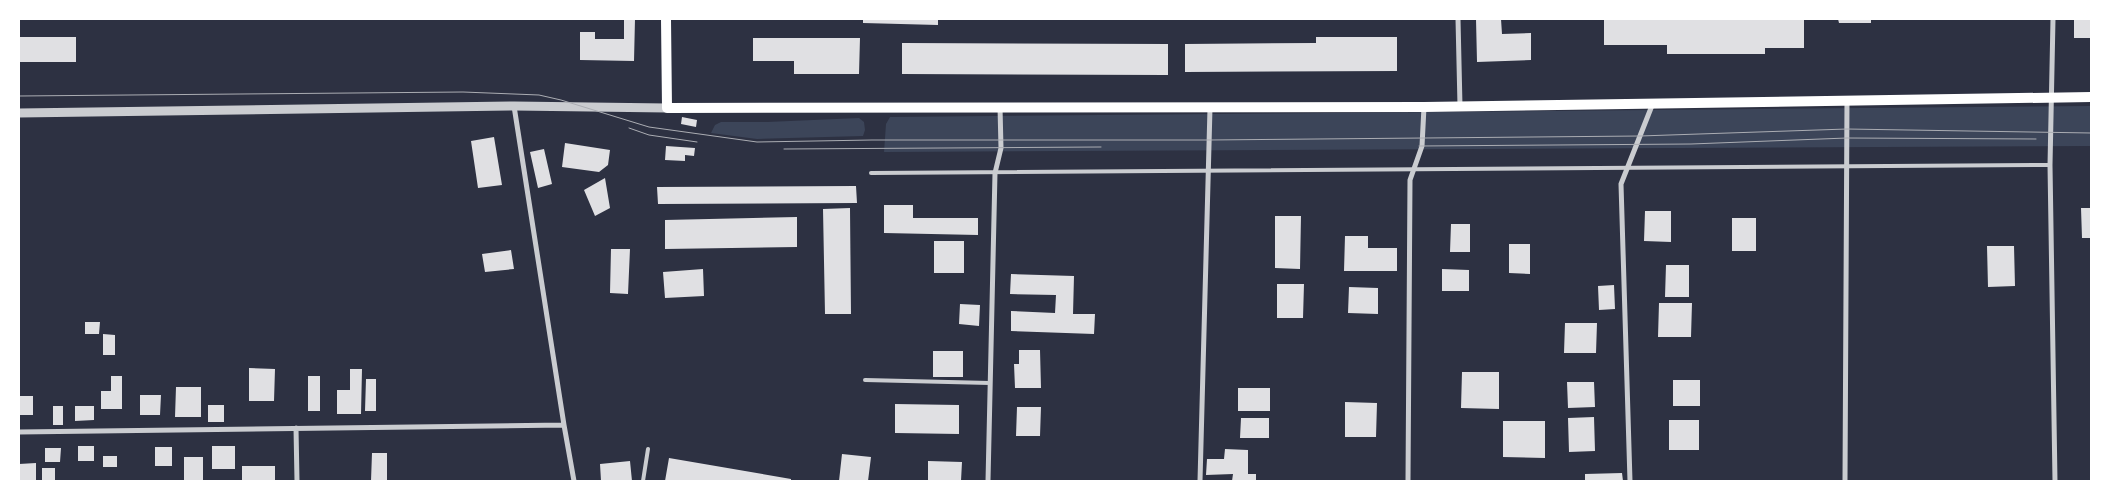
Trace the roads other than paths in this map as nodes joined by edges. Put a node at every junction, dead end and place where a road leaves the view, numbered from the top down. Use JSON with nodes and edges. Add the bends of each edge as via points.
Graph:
{"nodes":[{"id":1,"x":666,"y":19,"type":"edge"},
{"id":2,"x":1458,"y":19,"type":"edge"},
{"id":3,"x":2053,"y":19,"type":"edge"},
{"id":4,"x":2051,"y":97,"type":"junction"},
{"id":5,"x":2091,"y":97,"type":"edge"},
{"id":6,"x":1847,"y":100,"type":"junction"},
{"id":7,"x":1653,"y":102,"type":"junction"},
{"id":8,"x":514,"y":106,"type":"junction"},
{"id":9,"x":1460,"y":106,"type":"junction"},
{"id":10,"x":1000,"y":107,"type":"junction"},
{"id":11,"x":1424,"y":107,"type":"junction"},
{"id":12,"x":667,"y":108,"type":"junction"},
{"id":13,"x":1210,"y":108,"type":"junction"},
{"id":14,"x":19,"y":113,"type":"edge"},
{"id":15,"x":2050,"y":165,"type":"junction"},
{"id":16,"x":1847,"y":166,"type":"junction"},
{"id":17,"x":1627,"y":168,"type":"junction"},
{"id":18,"x":1207,"y":169,"type":"junction"},
{"id":19,"x":1414,"y":169,"type":"junction"},
{"id":20,"x":871,"y":173,"type":"dead end"},
{"id":21,"x":995,"y":173,"type":"junction"},
{"id":22,"x":864,"y":380,"type":"dead end"},
{"id":23,"x":990,"y":383,"type":"junction"},
{"id":24,"x":564,"y":425,"type":"junction"},
{"id":25,"x":296,"y":428,"type":"junction"},
{"id":26,"x":19,"y":432,"type":"edge"},
{"id":27,"x":648,"y":449,"type":"dead end"},
{"id":28,"x":297,"y":481,"type":"edge"},
{"id":29,"x":574,"y":481,"type":"edge"},
{"id":30,"x":643,"y":481,"type":"edge"},
{"id":31,"x":988,"y":481,"type":"edge"},
{"id":32,"x":1200,"y":481,"type":"edge"},
{"id":33,"x":1408,"y":481,"type":"edge"},
{"id":34,"x":1630,"y":481,"type":"edge"},
{"id":35,"x":1845,"y":481,"type":"edge"},
{"id":36,"x":2055,"y":481,"type":"edge"}],
"edges":[{"from":1,"to":12,"type":"main road"},
{"from":2,"to":9,"type":"street"},
{"from":3,"to":4,"type":"street"},
{"from":4,"to":5,"type":"main road"},
{"from":4,"to":6,"type":"main road"},
{"from":4,"to":15,"type":"street"},
{"from":6,"to":7,"type":"main road"},
{"from":6,"to":16,"type":"street"},
{"from":7,"to":9,"type":"main road"},
{"from":7,"to":17,"type":"street"},
{"from":8,"to":12,"type":"street"},
{"from":8,"to":14,"type":"street"},
{"from":8,"to":24,"type":"street"},
{"from":9,"to":11,"type":"main road"},
{"from":10,"to":12,"type":"main road"},
{"from":10,"to":13,"type":"main road"},
{"from":10,"to":21,"type":"street","via":[[1000,148]]},
{"from":11,"to":13,"type":"main road"},
{"from":11,"to":19,"type":"street","via":[[1422,146]]},
{"from":13,"to":18,"type":"street"},
{"from":15,"to":16,"type":"lane"},
{"from":15,"to":36,"type":"street"},
{"from":16,"to":17,"type":"lane"},
{"from":16,"to":35,"type":"street"},
{"from":17,"to":19,"type":"lane"},
{"from":17,"to":34,"type":"street","via":[[1621,184]]},
{"from":18,"to":19,"type":"lane"},
{"from":18,"to":21,"type":"lane"},
{"from":18,"to":32,"type":"street"},
{"from":19,"to":33,"type":"street","via":[[1410,180]]},
{"from":20,"to":21,"type":"lane"},
{"from":21,"to":23,"type":"street"},
{"from":22,"to":23,"type":"lane"},
{"from":23,"to":31,"type":"street"},
{"from":24,"to":25,"type":"street"},
{"from":24,"to":29,"type":"street"},
{"from":25,"to":26,"type":"street"},
{"from":25,"to":28,"type":"street"},
{"from":27,"to":30,"type":"lane"}]}
